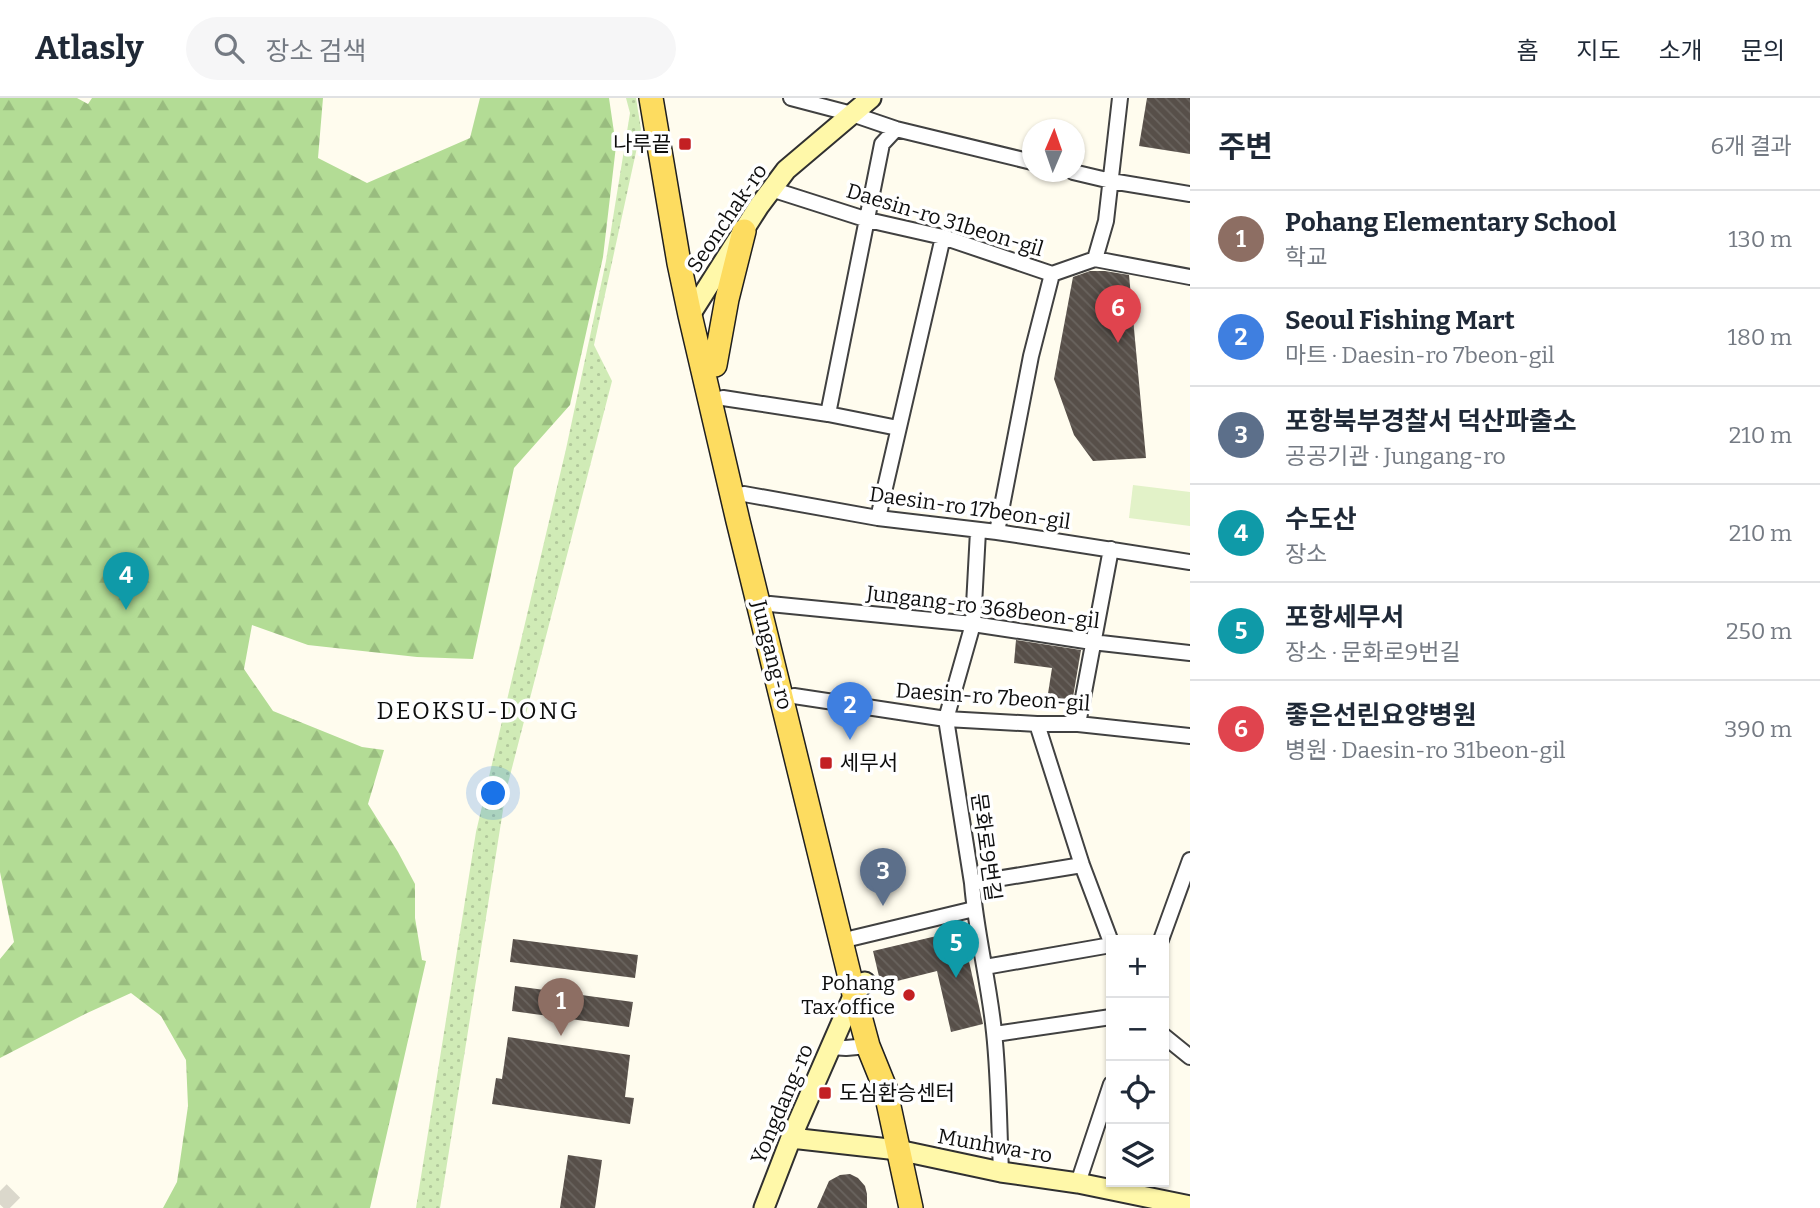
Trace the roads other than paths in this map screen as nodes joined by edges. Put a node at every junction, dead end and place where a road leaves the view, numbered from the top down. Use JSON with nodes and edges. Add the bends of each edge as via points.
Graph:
{"nodes":[{"id":1,"x":651,"y":98,"type":"edge"},
{"id":2,"x":662,"y":98,"type":"edge"},
{"id":3,"x":791,"y":98,"type":"edge"},
{"id":4,"x":871,"y":98,"type":"edge"},
{"id":5,"x":1120,"y":98,"type":"edge"},
{"id":6,"x":852,"y":114,"type":"junction"},
{"id":7,"x":896,"y":130,"type":"junction"},
{"id":8,"x":1022,"y":160,"type":"edge"},
{"id":9,"x":1085,"y":175,"type":"edge"},
{"id":10,"x":1111,"y":181,"type":"junction"},
{"id":11,"x":771,"y":189,"type":"junction"},
{"id":12,"x":1190,"y":194,"type":"edge"},
{"id":13,"x":868,"y":220,"type":"junction"},
{"id":14,"x":744,"y":231,"type":"junction"},
{"id":15,"x":943,"y":237,"type":"junction"},
{"id":16,"x":1095,"y":259,"type":"junction"},
{"id":17,"x":1052,"y":274,"type":"junction"},
{"id":18,"x":1190,"y":276,"type":"edge"},
{"id":19,"x":695,"y":308,"type":"junction"},
{"id":20,"x":715,"y":365,"type":"junction"},
{"id":21,"x":723,"y":398,"type":"junction"},
{"id":22,"x":828,"y":414,"type":"junction"},
{"id":23,"x":898,"y":428,"type":"junction"},
{"id":24,"x":744,"y":494,"type":"junction"},
{"id":25,"x":877,"y":518,"type":"junction"},
{"id":26,"x":978,"y":531,"type":"junction"},
{"id":27,"x":997,"y":532,"type":"junction"},
{"id":28,"x":1111,"y":549,"type":"junction"},
{"id":29,"x":1190,"y":562,"type":"edge"},
{"id":30,"x":770,"y":604,"type":"junction"},
{"id":31,"x":973,"y":624,"type":"junction"},
{"id":32,"x":1092,"y":642,"type":"junction"},
{"id":33,"x":1190,"y":653,"type":"edge"},
{"id":34,"x":794,"y":696,"type":"junction"},
{"id":35,"x":946,"y":719,"type":"junction"},
{"id":36,"x":1037,"y":724,"type":"junction"},
{"id":37,"x":1078,"y":724,"type":"junction"},
{"id":38,"x":1190,"y":736,"type":"edge"},
{"id":39,"x":1190,"y":860,"type":"edge"},
{"id":40,"x":1082,"y":864,"type":"junction"},
{"id":41,"x":972,"y":883,"type":"junction"},
{"id":42,"x":974,"y":909,"type":"junction"},
{"id":43,"x":1108,"y":935,"type":"edge"},
{"id":44,"x":1163,"y":935,"type":"edge"},
{"id":45,"x":853,"y":938,"type":"junction"},
{"id":46,"x":1106,"y":945,"type":"edge"},
{"id":47,"x":985,"y":967,"type":"junction"},
{"id":48,"x":860,"y":988,"type":"junction"},
{"id":49,"x":1106,"y":1018,"type":"edge"},
{"id":50,"x":995,"y":1034,"type":"junction"},
{"id":51,"x":1169,"y":1040,"type":"edge"},
{"id":52,"x":868,"y":1046,"type":"junction"},
{"id":53,"x":830,"y":1047,"type":"junction"},
{"id":54,"x":1190,"y":1057,"type":"edge"},
{"id":55,"x":1106,"y":1099,"type":"edge"},
{"id":56,"x":791,"y":1138,"type":"junction"},
{"id":57,"x":902,"y":1152,"type":"junction"},
{"id":58,"x":1001,"y":1172,"type":"junction"},
{"id":59,"x":1077,"y":1183,"type":"junction"},
{"id":60,"x":1190,"y":1206,"type":"edge"},
{"id":61,"x":764,"y":1208,"type":"edge"},
{"id":62,"x":911,"y":1208,"type":"edge"},
{"id":63,"x":920,"y":1208,"type":"edge"}],
"edges":[{"from":1,"to":19,"type":"main road","name":"Jungang-ro","via":[[679,263]]},
{"from":2,"to":19,"type":"main road","name":"Jungang-ro"},
{"from":3,"to":6,"type":"street"},
{"from":4,"to":6,"type":"street","name":"Seonchak-ro"},
{"from":5,"to":10,"type":"street"},
{"from":6,"to":7,"type":"street"},
{"from":6,"to":11,"type":"street","name":"Seonchak-ro","via":[[786,170]]},
{"from":7,"to":8,"type":"street"},
{"from":7,"to":13,"type":"street","via":[[882,144]]},
{"from":9,"to":10,"type":"street"},
{"from":10,"to":12,"type":"street"},
{"from":10,"to":16,"type":"street"},
{"from":11,"to":13,"type":"street","name":"Daesin-ro 31beon-gil"},
{"from":11,"to":14,"type":"street","name":"Seonchak-ro"},
{"from":13,"to":15,"type":"street","name":"Daesin-ro 31beon-gil"},
{"from":13,"to":22,"type":"street"},
{"from":14,"to":19,"type":"street","name":"Seonchak-ro"},
{"from":14,"to":20,"type":"main road"},
{"from":15,"to":17,"type":"street","name":"Daesin-ro 31beon-gil"},
{"from":15,"to":23,"type":"street"},
{"from":16,"to":17,"type":"street","name":"Daesin-ro 31beon-gil"},
{"from":16,"to":18,"type":"street","name":"Daesin-ro 31beon-gil"},
{"from":17,"to":27,"type":"street"},
{"from":19,"to":20,"type":"main road","name":"Jungang-ro"},
{"from":19,"to":48,"type":"main road","name":"Jungang-ro","via":[[738,521]]},
{"from":20,"to":21,"type":"main road","name":"Jungang-ro"},
{"from":21,"to":22,"type":"street"},
{"from":21,"to":24,"type":"main road","name":"Jungang-ro"},
{"from":22,"to":23,"type":"street"},
{"from":23,"to":25,"type":"street"},
{"from":24,"to":25,"type":"street","name":"Daesin-ro 17beon-gil"},
{"from":24,"to":30,"type":"main road","name":"Jungang-ro"},
{"from":25,"to":26,"type":"street","name":"Daesin-ro 17beon-gil"},
{"from":26,"to":27,"type":"street","name":"Daesin-ro 17beon-gil"},
{"from":26,"to":31,"type":"street","name":"문화로9번길"},
{"from":27,"to":28,"type":"street","name":"Daesin-ro 17beon-gil"},
{"from":28,"to":29,"type":"street","name":"Daesin-ro 17beon-gil"},
{"from":28,"to":32,"type":"street"},
{"from":30,"to":31,"type":"street","name":"Jungang-ro 368beon-gil"},
{"from":30,"to":34,"type":"main road","name":"Jungang-ro"},
{"from":31,"to":32,"type":"street","name":"Jungang-ro 368beon-gil"},
{"from":31,"to":35,"type":"street","name":"문화로9번길"},
{"from":32,"to":33,"type":"street","name":"Jungang-ro 368beon-gil"},
{"from":32,"to":37,"type":"street"},
{"from":34,"to":35,"type":"street","name":"Daesin-ro 7beon-gil"},
{"from":34,"to":45,"type":"main road","name":"Jungang-ro"},
{"from":35,"to":36,"type":"street","name":"Daesin-ro 7beon-gil"},
{"from":35,"to":41,"type":"street","name":"문화로9번길"},
{"from":36,"to":37,"type":"street","name":"Daesin-ro 7beon-gil"},
{"from":36,"to":40,"type":"street"},
{"from":37,"to":38,"type":"street","name":"Daesin-ro 7beon-gil"},
{"from":39,"to":44,"type":"street"},
{"from":40,"to":41,"type":"street"},
{"from":40,"to":43,"type":"street"},
{"from":41,"to":42,"type":"street","name":"문화로9번길"},
{"from":42,"to":45,"type":"street"},
{"from":42,"to":47,"type":"street","name":"문화로9번길"},
{"from":45,"to":48,"type":"main road","name":"Jungang-ro"},
{"from":46,"to":47,"type":"street"},
{"from":47,"to":50,"type":"street","name":"문화로9번길"},
{"from":48,"to":52,"type":"main road","name":"Jungang-ro"},
{"from":48,"to":53,"type":"street","name":"Yongdang-ro"},
{"from":48,"to":57,"type":"main road","name":"Jungang-ro"},
{"from":49,"to":50,"type":"street"},
{"from":50,"to":58,"type":"street","name":"문화로9번길"},
{"from":51,"to":54,"type":"street"},
{"from":52,"to":53,"type":"street"},
{"from":52,"to":57,"type":"main road","name":"Jungang-ro"},
{"from":53,"to":56,"type":"street","name":"Yongdang-ro"},
{"from":55,"to":59,"type":"street"},
{"from":56,"to":57,"type":"street","name":"Munhwa-ro"},
{"from":56,"to":61,"type":"street","name":"Yongdang-ro"},
{"from":57,"to":58,"type":"street","name":"Munhwa-ro"},
{"from":57,"to":62,"type":"main road","name":"Jungang-ro"},
{"from":57,"to":63,"type":"main road","name":"Jungang-ro"},
{"from":58,"to":59,"type":"street","name":"Munhwa-ro"},
{"from":59,"to":60,"type":"street","name":"Munhwa-ro"}]}
